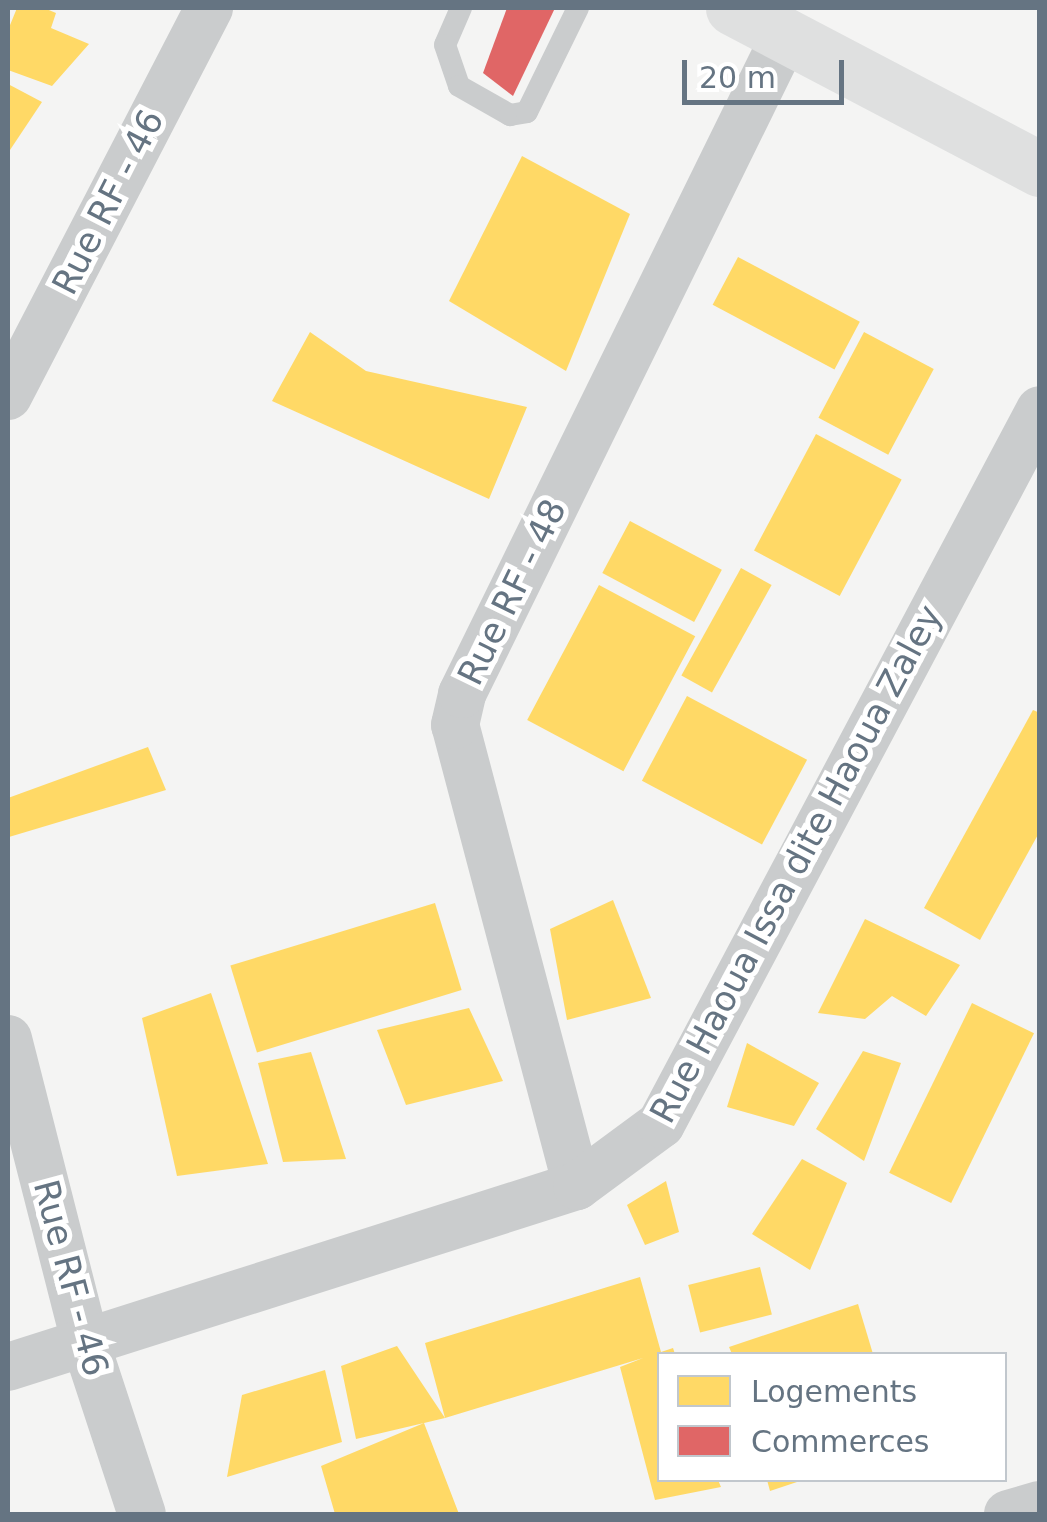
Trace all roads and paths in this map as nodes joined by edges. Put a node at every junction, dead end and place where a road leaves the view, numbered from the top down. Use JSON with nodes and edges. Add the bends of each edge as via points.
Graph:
{"nodes":[{"id":1,"x":209,"y":8,"type":"edge"},
{"id":2,"x":461,"y":8,"type":"edge"},
{"id":3,"x":578,"y":8,"type":"edge"},
{"id":4,"x":733,"y":8,"type":"edge"},
{"id":5,"x":786,"y":34,"type":"junction"},
{"id":6,"x":1040,"y":169,"type":"edge"},
{"id":7,"x":8,"y":396,"type":"edge"},
{"id":8,"x":1040,"y":410,"type":"edge"},
{"id":9,"x":8,"y":1039,"type":"edge"},
{"id":10,"x":577,"y":1186,"type":"junction"},
{"id":11,"x":85,"y":1341,"type":"junction"},
{"id":12,"x":8,"y":1368,"type":"edge"},
{"id":13,"x":1040,"y":1506,"type":"edge"},
{"id":14,"x":142,"y":1514,"type":"edge"},
{"id":15,"x":1008,"y":1514,"type":"edge"}],
"edges":[{"from":1,"to":7,"type":"street","name":"Rue RF - 46"},
{"from":2,"to":3,"type":"lane","via":[[446,45],[459,86],[510,115],[527,112]]},
{"from":4,"to":5,"type":"main road"},
{"from":5,"to":6,"type":"main road"},
{"from":5,"to":10,"type":"street","name":"Rue RF - 48","via":[[462,694],[455,725]]},
{"from":8,"to":10,"type":"street","name":"Rue Haoua Issa dite Haoua Zaley","via":[[661,1124]]},
{"from":9,"to":11,"type":"street","name":"Rue RF - 46"},
{"from":10,"to":11,"type":"street","name":"Rue Haoua Issa dite Haoua Zaley"},
{"from":11,"to":12,"type":"street","name":"Rue Haoua Issa dite Haoua Zaley"},
{"from":11,"to":14,"type":"street","name":"Rue RF - 46"},
{"from":13,"to":15,"type":"street"}]}
